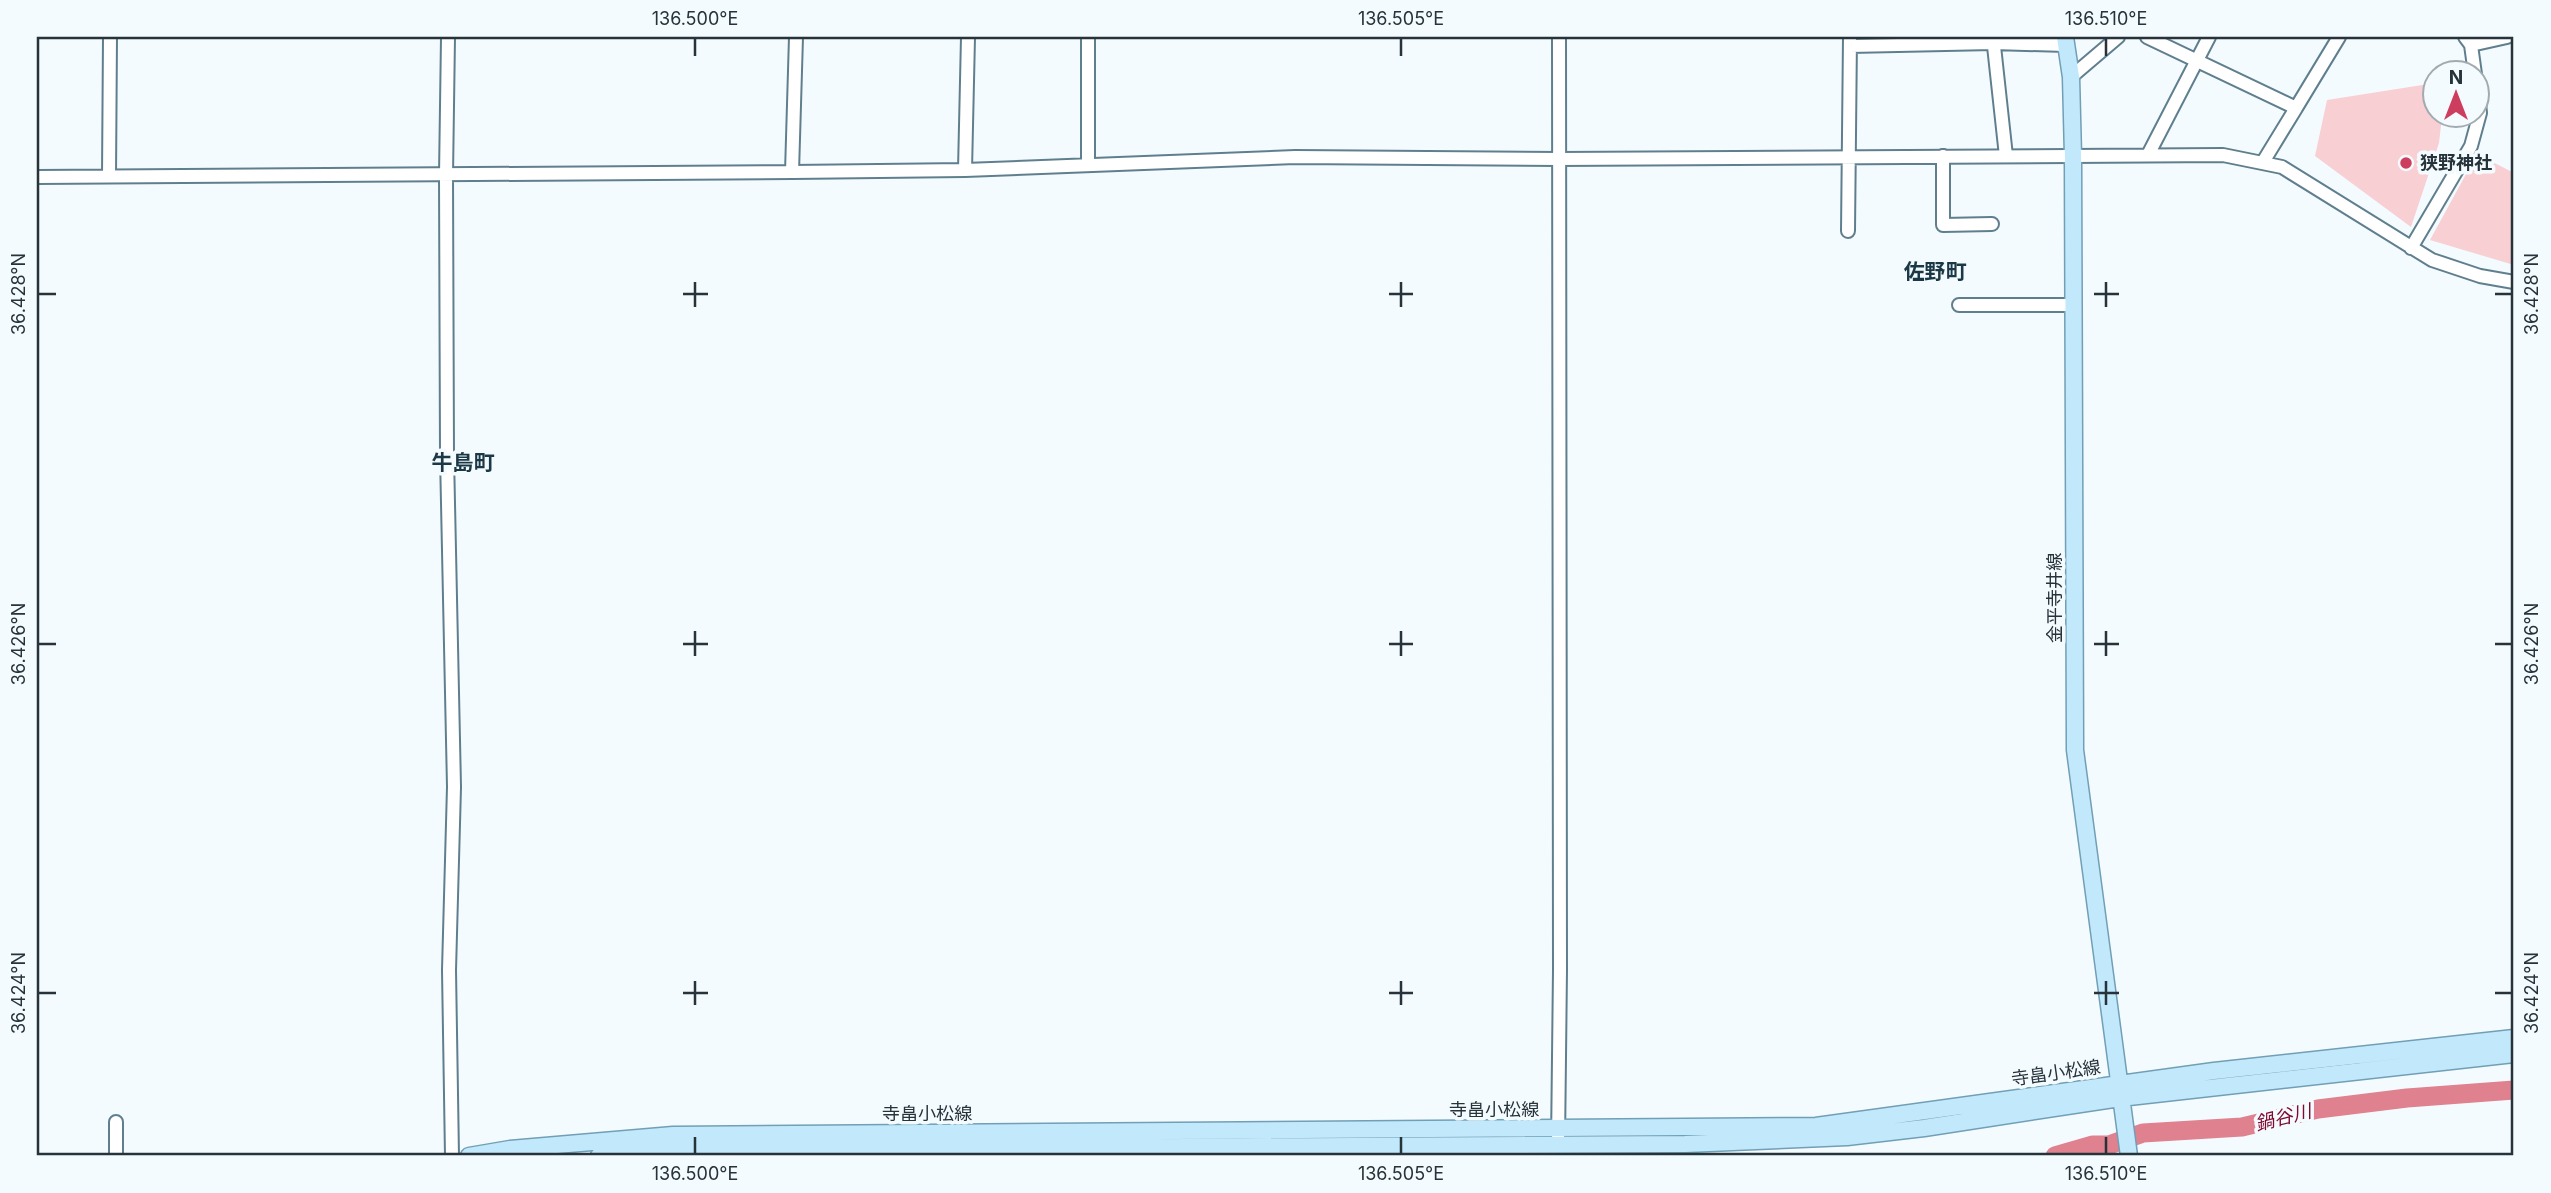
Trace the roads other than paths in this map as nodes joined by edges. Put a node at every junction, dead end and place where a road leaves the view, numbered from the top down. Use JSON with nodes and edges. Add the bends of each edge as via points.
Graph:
{"nodes":[{"id":1,"x":110,"y":37,"type":"edge"},
{"id":2,"x":448,"y":37,"type":"edge"},
{"id":3,"x":796,"y":37,"type":"edge"},
{"id":4,"x":968,"y":37,"type":"edge"},
{"id":5,"x":1088,"y":37,"type":"edge"},
{"id":6,"x":1559,"y":37,"type":"edge"},
{"id":7,"x":2118,"y":37,"type":"edge"},
{"id":8,"x":2147,"y":37,"type":"edge"},
{"id":9,"x":2209,"y":37,"type":"edge"},
{"id":10,"x":2339,"y":37,"type":"edge"},
{"id":11,"x":2507,"y":37,"type":"edge"},
{"id":12,"x":1928,"y":40,"type":"edge"},
{"id":13,"x":1993,"y":40,"type":"edge"},
{"id":14,"x":1850,"y":41,"type":"edge"},
{"id":15,"x":2065,"y":41,"type":"edge"},
{"id":16,"x":2468,"y":41,"type":"edge"},
{"id":17,"x":2196,"y":59,"type":"junction"},
{"id":18,"x":2472,"y":60,"type":"edge"},
{"id":19,"x":2071,"y":77,"type":"junction"},
{"id":20,"x":2296,"y":108,"type":"junction"},
{"id":21,"x":2475,"y":130,"type":"edge"},
{"id":22,"x":2148,"y":155,"type":"junction"},
{"id":23,"x":1943,"y":156,"type":"junction"},
{"id":24,"x":2006,"y":156,"type":"junction"},
{"id":25,"x":2073,"y":156,"type":"junction"},
{"id":26,"x":1849,"y":158,"type":"junction"},
{"id":27,"x":1558,"y":159,"type":"junction"},
{"id":28,"x":2263,"y":162,"type":"junction"},
{"id":29,"x":1088,"y":165,"type":"junction"},
{"id":30,"x":964,"y":170,"type":"junction"},
{"id":31,"x":792,"y":172,"type":"junction"},
{"id":32,"x":446,"y":175,"type":"junction"},
{"id":33,"x":109,"y":176,"type":"junction"},
{"id":34,"x":37,"y":177,"type":"edge"},
{"id":35,"x":1992,"y":224,"type":"dead end"},
{"id":36,"x":1848,"y":231,"type":"dead end"},
{"id":37,"x":2411,"y":248,"type":"junction"},
{"id":38,"x":2514,"y":282,"type":"edge"},
{"id":39,"x":2072,"y":304,"type":"junction"},
{"id":40,"x":1959,"y":305,"type":"dead end"},
{"id":41,"x":2514,"y":1038,"type":"edge"},
{"id":42,"x":2514,"y":1054,"type":"edge"},
{"id":43,"x":2119,"y":1091,"type":"junction"},
{"id":44,"x":116,"y":1122,"type":"dead end"},
{"id":45,"x":1558,"y":1136,"type":"junction"},
{"id":46,"x":116,"y":1156,"type":"edge"},
{"id":47,"x":452,"y":1156,"type":"edge"},
{"id":48,"x":469,"y":1156,"type":"edge"},
{"id":49,"x":599,"y":1156,"type":"edge"},
{"id":50,"x":2129,"y":1156,"type":"edge"}],
"edges":[{"from":1,"to":33,"type":"street"},
{"from":2,"to":32,"type":"street"},
{"from":3,"to":31,"type":"street"},
{"from":4,"to":30,"type":"street"},
{"from":5,"to":29,"type":"street"},
{"from":6,"to":27,"type":"street"},
{"from":7,"to":19,"type":"street"},
{"from":8,"to":17,"type":"street"},
{"from":9,"to":17,"type":"street"},
{"from":10,"to":20,"type":"street"},
{"from":11,"to":16,"type":"street"},
{"from":12,"to":13,"type":"street"},
{"from":12,"to":14,"type":"street"},
{"from":13,"to":15,"type":"street"},
{"from":13,"to":24,"type":"street"},
{"from":14,"to":26,"type":"street"},
{"from":15,"to":19,"type":"main road","name":"金平寺井線"},
{"from":16,"to":18,"type":"street"},
{"from":17,"to":20,"type":"street"},
{"from":17,"to":22,"type":"street"},
{"from":19,"to":25,"type":"main road","name":"金平寺井線"},
{"from":20,"to":28,"type":"street"},
{"from":21,"to":37,"type":"street","via":[[2471,146]]},
{"from":22,"to":25,"type":"street"},
{"from":22,"to":28,"type":"street","via":[[2223,155]]},
{"from":23,"to":24,"type":"street"},
{"from":23,"to":26,"type":"street"},
{"from":23,"to":35,"type":"street","via":[[1943,225]]},
{"from":24,"to":25,"type":"street"},
{"from":25,"to":39,"type":"main road","name":"金平寺井線"},
{"from":26,"to":27,"type":"street"},
{"from":26,"to":36,"type":"street"},
{"from":27,"to":29,"type":"street","via":[[1295,157]]},
{"from":27,"to":45,"type":"street"},
{"from":28,"to":37,"type":"street","via":[[2299,176]]},
{"from":29,"to":30,"type":"street"},
{"from":30,"to":31,"type":"street"},
{"from":31,"to":32,"type":"street"},
{"from":32,"to":33,"type":"street"},
{"from":32,"to":47,"type":"street","via":[[454,787],[449,970]]},
{"from":33,"to":34,"type":"street"},
{"from":37,"to":38,"type":"street","via":[[2452,268]]},
{"from":39,"to":40,"type":"street"},
{"from":39,"to":43,"type":"main road","name":"金平寺井線","via":[[2075,750]]},
{"from":41,"to":43,"type":"main road","name":"寺畠小松線"},
{"from":42,"to":43,"type":"main road","name":"寺畠小松線"},
{"from":43,"to":45,"type":"main road","name":"寺畠小松線","via":[[1924,1128],[1809,1140],[1685,1144]]},
{"from":43,"to":50,"type":"main road","name":"金平寺井線"},
{"from":44,"to":46,"type":"street"},
{"from":45,"to":48,"type":"main road","name":"寺畠小松線","via":[[673,1135]]},
{"from":45,"to":49,"type":"main road","name":"寺畠小松線","via":[[967,1150],[674,1150]]}]}
